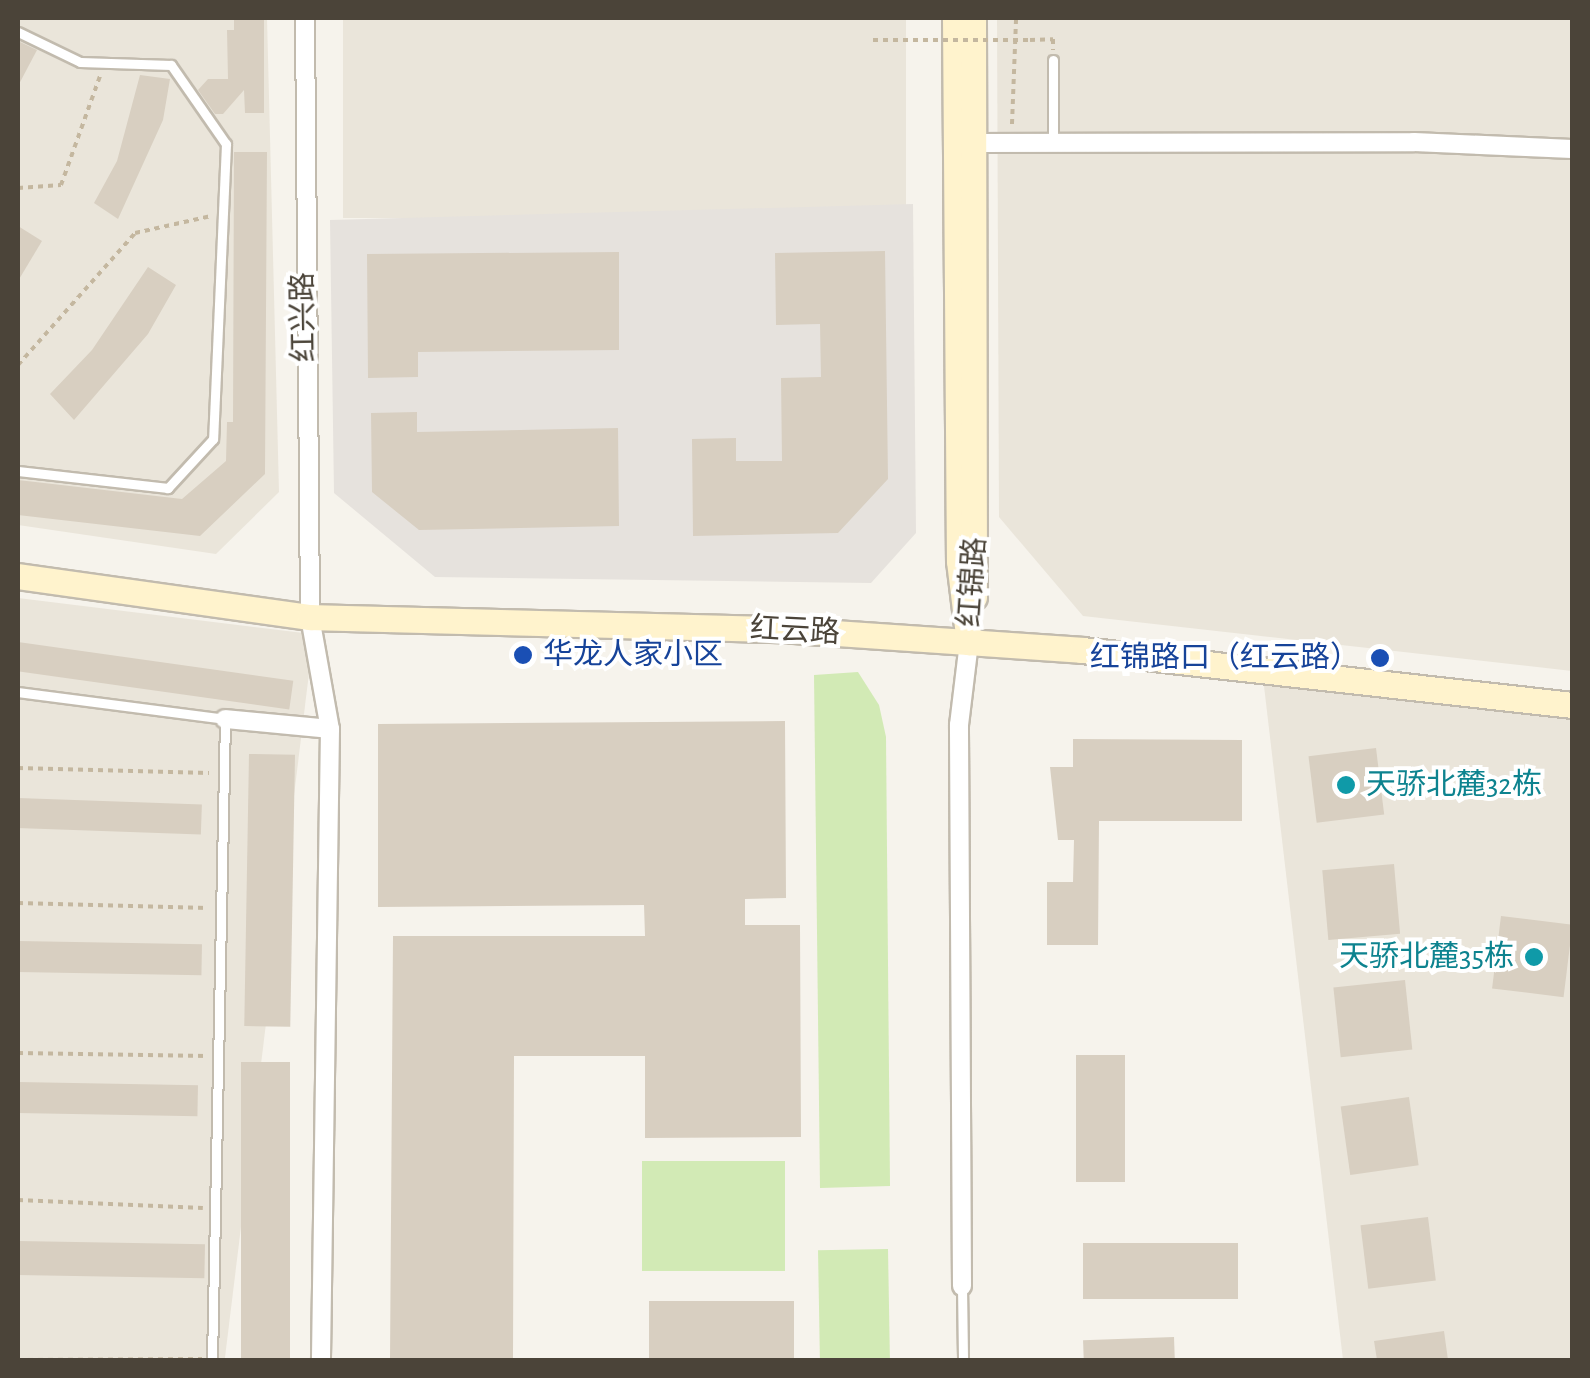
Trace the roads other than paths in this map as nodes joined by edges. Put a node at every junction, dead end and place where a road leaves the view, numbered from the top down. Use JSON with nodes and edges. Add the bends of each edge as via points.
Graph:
{"nodes":[{"id":1,"x":305,"y":18,"type":"edge"},
{"id":2,"x":955,"y":18,"type":"edge"},
{"id":3,"x":973,"y":18,"type":"edge"},
{"id":4,"x":18,"y":32,"type":"edge"},
{"id":5,"x":1053,"y":60,"type":"road end"},
{"id":6,"x":1052,"y":142,"type":"junction"},
{"id":7,"x":974,"y":143,"type":"junction"},
{"id":8,"x":1572,"y":149,"type":"edge"},
{"id":9,"x":18,"y":471,"type":"edge"},
{"id":10,"x":18,"y":576,"type":"edge"},
{"id":11,"x":310,"y":617,"type":"junction"},
{"id":12,"x":970,"y":642,"type":"junction"},
{"id":13,"x":18,"y":692,"type":"edge"},
{"id":14,"x":1572,"y":705,"type":"edge"},
{"id":15,"x":225,"y":719,"type":"junction"},
{"id":16,"x":330,"y":729,"type":"junction"},
{"id":17,"x":962,"y":1286,"type":"joint"},
{"id":18,"x":212,"y":1360,"type":"edge"},
{"id":19,"x":321,"y":1360,"type":"edge"},
{"id":20,"x":963,"y":1360,"type":"edge"}],
"edges":[{"from":1,"to":11,"type":"street","name":"红兴路"},
{"from":2,"to":12,"type":"street","name":"红锦路","via":[[959,561]]},
{"from":3,"to":7,"type":"street","name":"红锦路"},
{"from":4,"to":9,"type":"lane","via":[[80,62],[170,65],[226,144],[213,440],[168,488]]},
{"from":5,"to":6,"type":"lane"},
{"from":6,"to":7,"type":"street"},
{"from":6,"to":8,"type":"street"},
{"from":7,"to":12,"type":"street","name":"红锦路","via":[[977,562]]},
{"from":10,"to":11,"type":"street","name":"红云路"},
{"from":11,"to":12,"type":"street","name":"红云路","via":[[777,629]]},
{"from":11,"to":16,"type":"street","name":"红兴路"},
{"from":12,"to":14,"type":"street","name":"红云路"},
{"from":12,"to":17,"type":"street","via":[[959,725]]},
{"from":13,"to":15,"type":"lane"},
{"from":15,"to":16,"type":"street"},
{"from":15,"to":18,"type":"lane"},
{"from":16,"to":19,"type":"street","name":"红兴路"},
{"from":17,"to":20,"type":"lane"}]}
